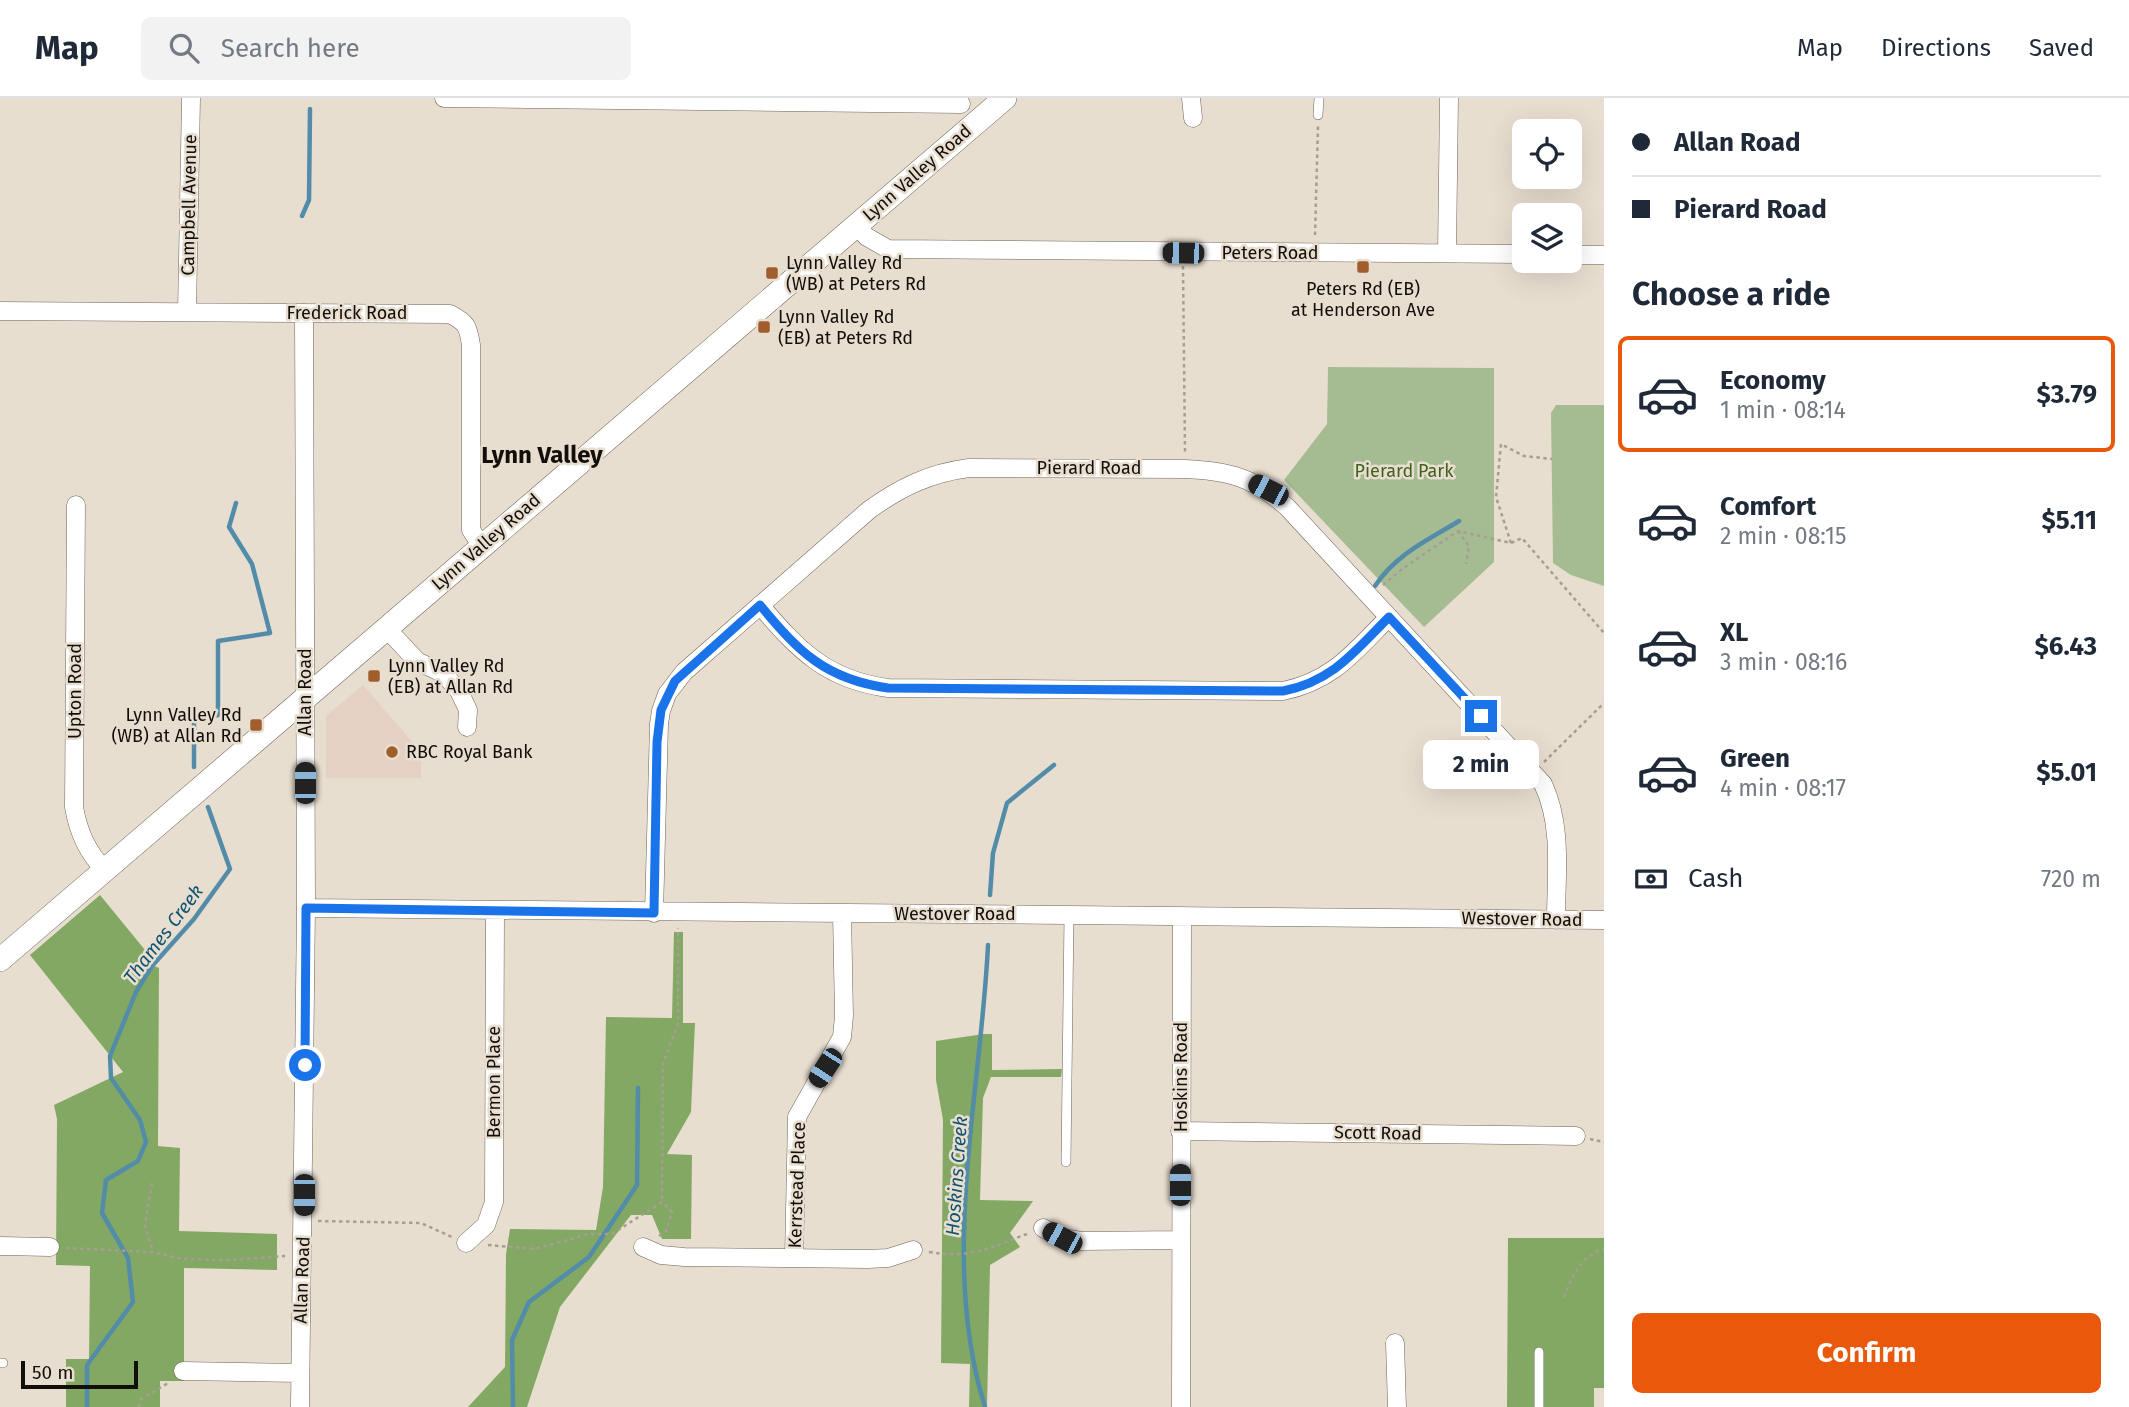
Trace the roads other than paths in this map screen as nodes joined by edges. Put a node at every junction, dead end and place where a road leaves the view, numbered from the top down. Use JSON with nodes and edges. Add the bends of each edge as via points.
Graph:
{"nodes":[{"id":1,"x":191,"y":98,"type":"edge"},
{"id":2,"x":444,"y":98,"type":"edge"},
{"id":3,"x":1005,"y":98,"type":"edge"},
{"id":4,"x":1191,"y":98,"type":"edge"},
{"id":5,"x":1319,"y":98,"type":"edge"},
{"id":6,"x":1449,"y":98,"type":"edge"},
{"id":7,"x":961,"y":101,"type":"edge"},
{"id":8,"x":1318,"y":115,"type":"road end"},
{"id":9,"x":1193,"y":118,"type":"dead end"},
{"id":10,"x":978,"y":121,"type":"junction"},
{"id":11,"x":856,"y":226,"type":"junction"},
{"id":12,"x":1447,"y":253,"type":"junction"},
{"id":13,"x":1512,"y":254,"type":"edge"},
{"id":14,"x":1582,"y":255,"type":"edge"},
{"id":15,"x":1604,"y":255,"type":"edge"},
{"id":16,"x":0,"y":311,"type":"edge"},
{"id":17,"x":187,"y":312,"type":"junction"},
{"id":18,"x":304,"y":313,"type":"junction"},
{"id":19,"x":76,"y":505,"type":"dead end"},
{"id":20,"x":481,"y":545,"type":"junction"},
{"id":21,"x":760,"y":605,"type":"junction"},
{"id":22,"x":1389,"y":617,"type":"junction"},
{"id":23,"x":386,"y":628,"type":"junction"},
{"id":24,"x":305,"y":697,"type":"junction"},
{"id":25,"x":467,"y":727,"type":"dead end"},
{"id":26,"x":104,"y":869,"type":"junction"},
{"id":27,"x":306,"y":908,"type":"junction"},
{"id":28,"x":495,"y":910,"type":"junction"},
{"id":29,"x":654,"y":913,"type":"junction"},
{"id":30,"x":842,"y":914,"type":"junction"},
{"id":31,"x":1069,"y":915,"type":"junction"},
{"id":32,"x":1182,"y":916,"type":"junction"},
{"id":33,"x":1556,"y":920,"type":"junction"},
{"id":34,"x":1604,"y":920,"type":"edge"},
{"id":35,"x":0,"y":960,"type":"edge"},
{"id":36,"x":1180,"y":1131,"type":"junction"},
{"id":37,"x":1576,"y":1136,"type":"dead end"},
{"id":38,"x":1066,"y":1162,"type":"dead end"},
{"id":39,"x":1043,"y":1228,"type":"road end"},
{"id":40,"x":1180,"y":1240,"type":"junction"},
{"id":41,"x":466,"y":1243,"type":"road end"},
{"id":42,"x":0,"y":1246,"type":"edge"},
{"id":43,"x":50,"y":1247,"type":"road end"},
{"id":44,"x":643,"y":1247,"type":"road end"},
{"id":45,"x":913,"y":1250,"type":"road end"},
{"id":46,"x":794,"y":1258,"type":"junction"},
{"id":47,"x":1395,"y":1343,"type":"dead end"},
{"id":48,"x":1539,"y":1352,"type":"dead end"},
{"id":49,"x":183,"y":1371,"type":"road end"},
{"id":50,"x":300,"y":1373,"type":"junction"},
{"id":51,"x":300,"y":1407,"type":"edge"},
{"id":52,"x":1181,"y":1407,"type":"edge"},
{"id":53,"x":1396,"y":1407,"type":"edge"},
{"id":54,"x":1539,"y":1407,"type":"edge"}],
"edges":[{"from":1,"to":17,"type":"street","name":"Campbell Avenue"},
{"from":2,"to":7,"type":"street"},
{"from":3,"to":10,"type":"street","name":"Lynn Valley Road"},
{"from":4,"to":9,"type":"street"},
{"from":5,"to":8,"type":"lane"},
{"from":6,"to":12,"type":"street"},
{"from":7,"to":10,"type":"street"},
{"from":10,"to":11,"type":"street","name":"Lynn Valley Road"},
{"from":11,"to":12,"type":"street","name":"Peters Road","via":[[888,248]]},
{"from":11,"to":20,"type":"street","name":"Lynn Valley Road"},
{"from":12,"to":13,"type":"street","name":"Peters Road"},
{"from":14,"to":15,"type":"street"},
{"from":16,"to":17,"type":"street","name":"Frederick Road"},
{"from":17,"to":18,"type":"street","name":"Frederick Road"},
{"from":18,"to":20,"type":"street","name":"Frederick Road","via":[[450,314],[465,322],[471,345],[471,530]]},
{"from":18,"to":24,"type":"street","name":"Allan Road"},
{"from":19,"to":26,"type":"street","name":"Upton Road","via":[[74,807],[85,844]]},
{"from":20,"to":23,"type":"street","name":"Lynn Valley Road"},
{"from":21,"to":22,"type":"street","via":[[819,665],[849,680],[888,688],[1283,691],[1326,675]]},
{"from":21,"to":22,"type":"street","name":"Pierard Road","via":[[869,510],[893,493],[943,471],[1185,469],[1242,476],[1268,490]]},
{"from":21,"to":29,"type":"street","name":"Pierard Road","via":[[675,681],[661,710]]},
{"from":22,"to":33,"type":"street","name":"Pierard Road","via":[[1544,784],[1555,813]]},
{"from":23,"to":24,"type":"street","name":"Lynn Valley Road"},
{"from":23,"to":25,"type":"street","via":[[417,661],[444,674],[459,691],[468,709]]},
{"from":24,"to":26,"type":"street","name":"Lynn Valley Road"},
{"from":24,"to":27,"type":"street","name":"Allan Road"},
{"from":26,"to":35,"type":"street","name":"Lynn Valley Road"},
{"from":27,"to":28,"type":"street","name":"Westover Road"},
{"from":27,"to":50,"type":"street","name":"Allan Road"},
{"from":28,"to":29,"type":"street","name":"Westover Road"},
{"from":28,"to":41,"type":"street","name":"Bermon Place","via":[[494,1202],[486,1224]]},
{"from":29,"to":30,"type":"street","name":"Westover Road"},
{"from":30,"to":31,"type":"street","name":"Westover Road"},
{"from":30,"to":46,"type":"street","name":"Kerrstead Place","via":[[842,1037],[797,1117]]},
{"from":31,"to":32,"type":"street","name":"Westover Road"},
{"from":31,"to":38,"type":"lane"},
{"from":32,"to":33,"type":"street","name":"Westover Road"},
{"from":32,"to":36,"type":"street","name":"Hoskins Road"},
{"from":33,"to":34,"type":"street","name":"Westover Road"},
{"from":36,"to":37,"type":"street","name":"Scott Road"},
{"from":36,"to":40,"type":"street","name":"Hoskins Road"},
{"from":39,"to":40,"type":"street","via":[[1081,1241]]},
{"from":40,"to":52,"type":"street","name":"Hoskins Road"},
{"from":42,"to":43,"type":"street"},
{"from":44,"to":46,"type":"street","name":"Kerrstead Place","via":[[661,1255],[684,1257]]},
{"from":45,"to":46,"type":"street","name":"Kerrstead Place","via":[[888,1258]]},
{"from":47,"to":53,"type":"street"},
{"from":48,"to":54,"type":"lane"},
{"from":49,"to":50,"type":"street"},
{"from":50,"to":51,"type":"street","name":"Allan Road"}]}
